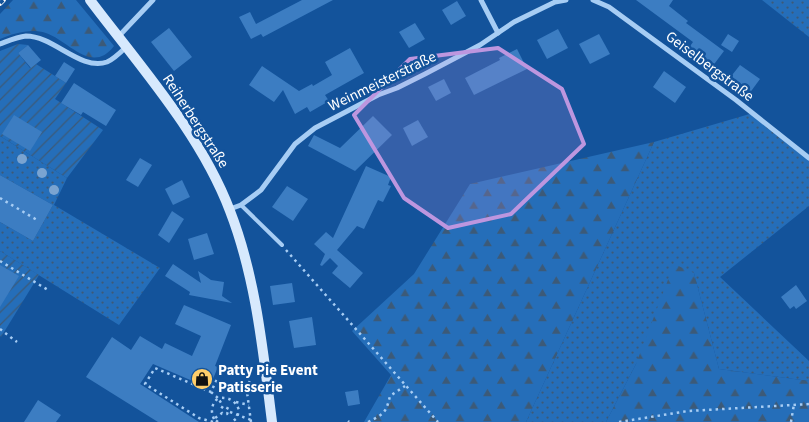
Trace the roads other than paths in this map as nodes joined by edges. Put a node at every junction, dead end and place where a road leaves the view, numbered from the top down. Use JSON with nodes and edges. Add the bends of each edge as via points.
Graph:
{"nodes":[{"id":1,"x":90,"y":0,"type":"edge"},
{"id":2,"x":153,"y":0,"type":"edge"},
{"id":3,"x":481,"y":0,"type":"edge"},
{"id":4,"x":566,"y":0,"type":"edge"},
{"id":5,"x":593,"y":0,"type":"edge"},
{"id":6,"x":498,"y":33,"type":"junction"},
{"id":7,"x":118,"y":37,"type":"junction"},
{"id":8,"x":0,"y":44,"type":"edge"},
{"id":9,"x":126,"y":47,"type":"junction"},
{"id":10,"x":809,"y":158,"type":"edge"},
{"id":11,"x":241,"y":205,"type":"junction"},
{"id":12,"x":230,"y":209,"type":"junction"},
{"id":13,"x":282,"y":245,"type":"road end"},
{"id":14,"x":272,"y":422,"type":"edge"}],
"edges":[{"from":1,"to":7,"type":"street","name":"Reiherbergstraße"},
{"from":2,"to":7,"type":"street"},
{"from":3,"to":6,"type":"street"},
{"from":4,"to":6,"type":"street","name":"Weinmeisterstraße","via":[[555,2]]},
{"from":5,"to":10,"type":"street","name":"Geiselbergstraße","via":[[609,7],[721,88]]},
{"from":6,"to":11,"type":"street","name":"Weinmeisterstraße","via":[[425,74],[315,128],[295,144],[261,190]]},
{"from":7,"to":9,"type":"street","name":"Reiherbergstraße"},
{"from":8,"to":9,"type":"street","via":[[27,36],[45,40],[95,64],[108,62]]},
{"from":9,"to":12,"type":"street","name":"Reiherbergstraße","via":[[198,146]]},
{"from":11,"to":12,"type":"street","name":"Weinmeisterstraße"},
{"from":11,"to":13,"type":"lane"},
{"from":12,"to":14,"type":"street","name":"Reiherbergstraße","via":[[250,276]]}]}
